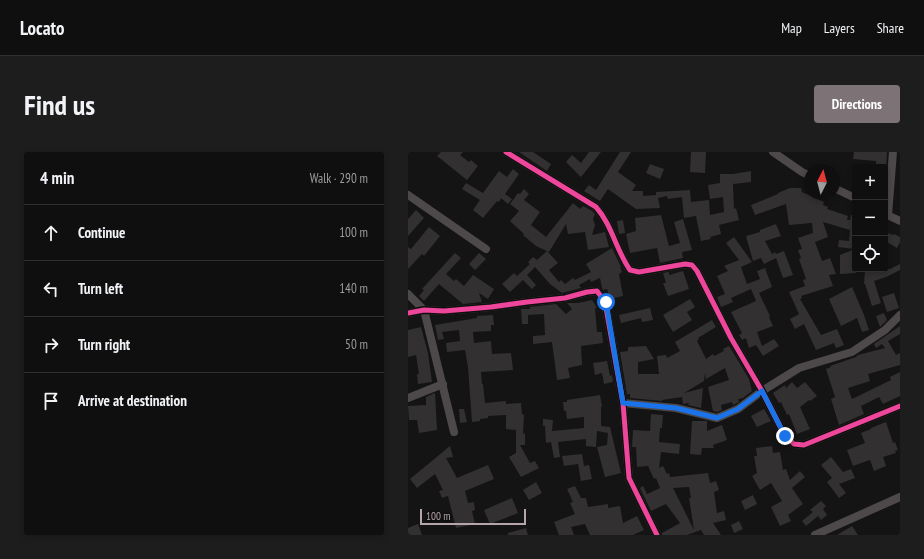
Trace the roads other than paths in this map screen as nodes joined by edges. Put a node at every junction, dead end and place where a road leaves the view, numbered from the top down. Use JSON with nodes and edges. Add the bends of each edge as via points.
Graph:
{"nodes":[{"id":1,"x":506,"y":152,"type":"edge"},
{"id":2,"x":773,"y":152,"type":"edge"},
{"id":3,"x":893,"y":152,"type":"edge"},
{"id":4,"x":804,"y":173,"type":"edge"},
{"id":5,"x":840,"y":191,"type":"edge"},
{"id":6,"x":408,"y":195,"type":"edge"},
{"id":7,"x":852,"y":197,"type":"edge"},
{"id":8,"x":888,"y":200,"type":"edge"},
{"id":9,"x":888,"y":215,"type":"edge"},
{"id":10,"x":900,"y":221,"type":"edge"},
{"id":11,"x":486,"y":249,"type":"dead end"},
{"id":12,"x":408,"y":294,"type":"edge"},
{"id":13,"x":424,"y":310,"type":"junction"},
{"id":14,"x":408,"y":313,"type":"edge"},
{"id":15,"x":900,"y":314,"type":"edge"},
{"id":16,"x":443,"y":384,"type":"junction"},
{"id":17,"x":762,"y":391,"type":"junction"},
{"id":18,"x":408,"y":398,"type":"edge"},
{"id":19,"x":623,"y":403,"type":"junction"},
{"id":20,"x":900,"y":406,"type":"edge"},
{"id":21,"x":454,"y":432,"type":"dead end"},
{"id":22,"x":900,"y":497,"type":"edge"},
{"id":23,"x":657,"y":535,"type":"edge"},
{"id":24,"x":815,"y":535,"type":"edge"}],
"edges":[{"from":1,"to":17,"type":"street","via":[[596,206],[604,216],[630,270],[639,272],[692,265]]},
{"from":2,"to":4,"type":"street"},
{"from":3,"to":8,"type":"street"},
{"from":5,"to":7,"type":"street"},
{"from":6,"to":11,"type":"street"},
{"from":9,"to":10,"type":"street"},
{"from":12,"to":13,"type":"street"},
{"from":13,"to":14,"type":"street"},
{"from":13,"to":16,"type":"street"},
{"from":13,"to":19,"type":"street","via":[[491,307],[566,298],[597,291],[606,302]]},
{"from":15,"to":17,"type":"street","via":[[885,330],[852,352],[799,368]]},
{"from":16,"to":18,"type":"street"},
{"from":16,"to":21,"type":"street"},
{"from":17,"to":19,"type":"street","via":[[738,409],[717,418],[676,408]]},
{"from":17,"to":20,"type":"street","via":[[785,436],[799,445]]},
{"from":19,"to":23,"type":"street","via":[[629,478]]},
{"from":22,"to":24,"type":"street"}]}
